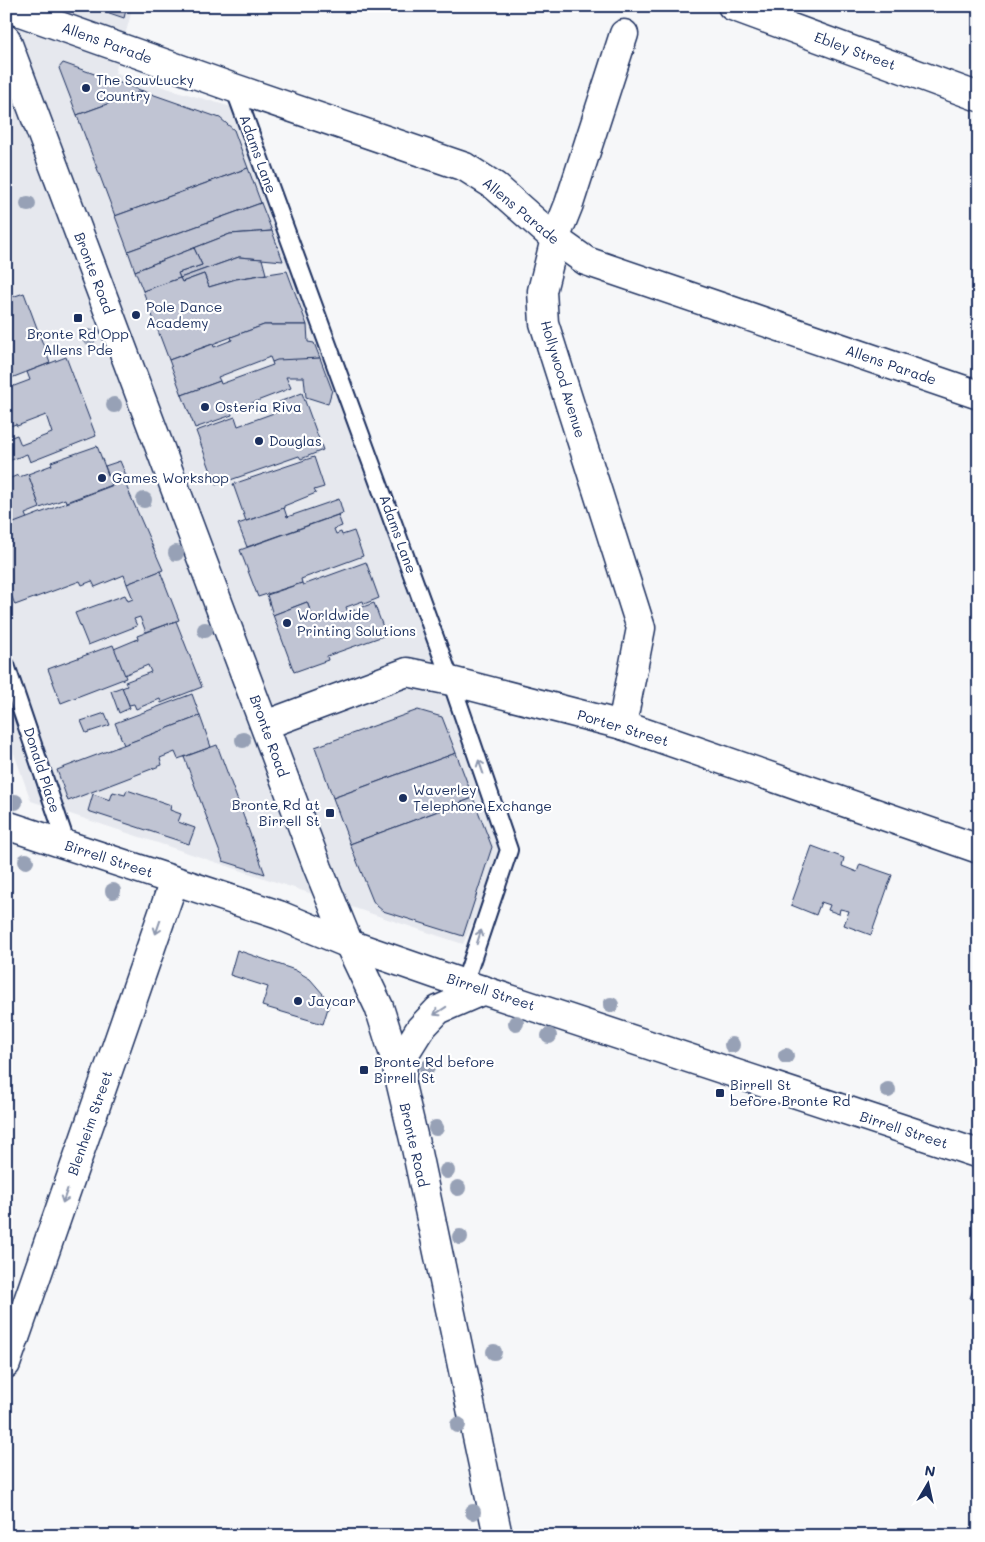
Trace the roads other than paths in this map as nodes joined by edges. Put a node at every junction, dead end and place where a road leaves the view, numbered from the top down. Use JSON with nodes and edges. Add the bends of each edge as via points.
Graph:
{"nodes":[{"id":1,"x":732,"y":6,"type":"edge"},
{"id":2,"x":6,"y":7,"type":"edge"},
{"id":3,"x":624,"y":34,"type":"dead end"},
{"id":4,"x":6,"y":39,"type":"edge"},
{"id":5,"x":234,"y":88,"type":"junction"},
{"id":6,"x":979,"y":96,"type":"edge"},
{"id":7,"x":554,"y":239,"type":"junction"},
{"id":8,"x":979,"y":395,"type":"edge"},
{"id":9,"x":6,"y":666,"type":"edge"},
{"id":10,"x":451,"y":680,"type":"junction"},
{"id":11,"x":265,"y":725,"type":"junction"},
{"id":12,"x":622,"y":725,"type":"junction"},
{"id":13,"x":6,"y":825,"type":"edge"},
{"id":14,"x":67,"y":845,"type":"junction"},
{"id":15,"x":979,"y":849,"type":"edge"},
{"id":16,"x":174,"y":881,"type":"junction"},
{"id":17,"x":349,"y":944,"type":"junction"},
{"id":18,"x":474,"y":987,"type":"junction"},
{"id":19,"x":400,"y":1084,"type":"junction"},
{"id":20,"x":979,"y":1154,"type":"edge"},
{"id":21,"x":6,"y":1364,"type":"edge"},
{"id":22,"x":498,"y":1536,"type":"edge"}],
"edges":[{"from":1,"to":6,"type":"street","name":"Ebley Street"},
{"from":2,"to":5,"type":"street","name":"Allens Parade"},
{"from":3,"to":7,"type":"street","name":"Hollywood Avenue","via":[[569,204]]},
{"from":4,"to":11,"type":"street","name":"Bronte Road"},
{"from":5,"to":7,"type":"street","name":"Allens Parade","via":[[465,167],[495,186]]},
{"from":5,"to":10,"type":"lane","name":"Adams Lane"},
{"from":7,"to":8,"type":"street","name":"Allens Parade","via":[[586,261]]},
{"from":7,"to":12,"type":"street","name":"Hollywood Avenue","via":[[542,291],[544,323],[641,628]]},
{"from":9,"to":14,"type":"lane","name":"Donald Place"},
{"from":10,"to":11,"type":"street","name":"Porter Street","via":[[407,672]]},
{"from":10,"to":12,"type":"street","name":"Porter Street"},
{"from":18,"to":10,"type":"lane","name":"Adams Lane","one_way":true,"via":[[509,850]]},
{"from":11,"to":17,"type":"street","name":"Bronte Road"},
{"from":12,"to":15,"type":"street","name":"Porter Street"},
{"from":13,"to":14,"type":"street","name":"Birrell Street"},
{"from":14,"to":16,"type":"street","name":"Birrell Street"},
{"from":16,"to":17,"type":"street","name":"Birrell Street","via":[[279,915]]},
{"from":16,"to":21,"type":"street","name":"Blenheim Street","one_way":true},
{"from":17,"to":18,"type":"street","name":"Birrell Street"},
{"from":17,"to":19,"type":"street","name":"Bronte Road","via":[[379,1008]]},
{"from":18,"to":19,"type":"street","one_way":true,"via":[[438,1010],[420,1029],[405,1053]]},
{"from":18,"to":20,"type":"street","name":"Birrell Street"},
{"from":19,"to":22,"type":"street","name":"Bronte Road"}]}
